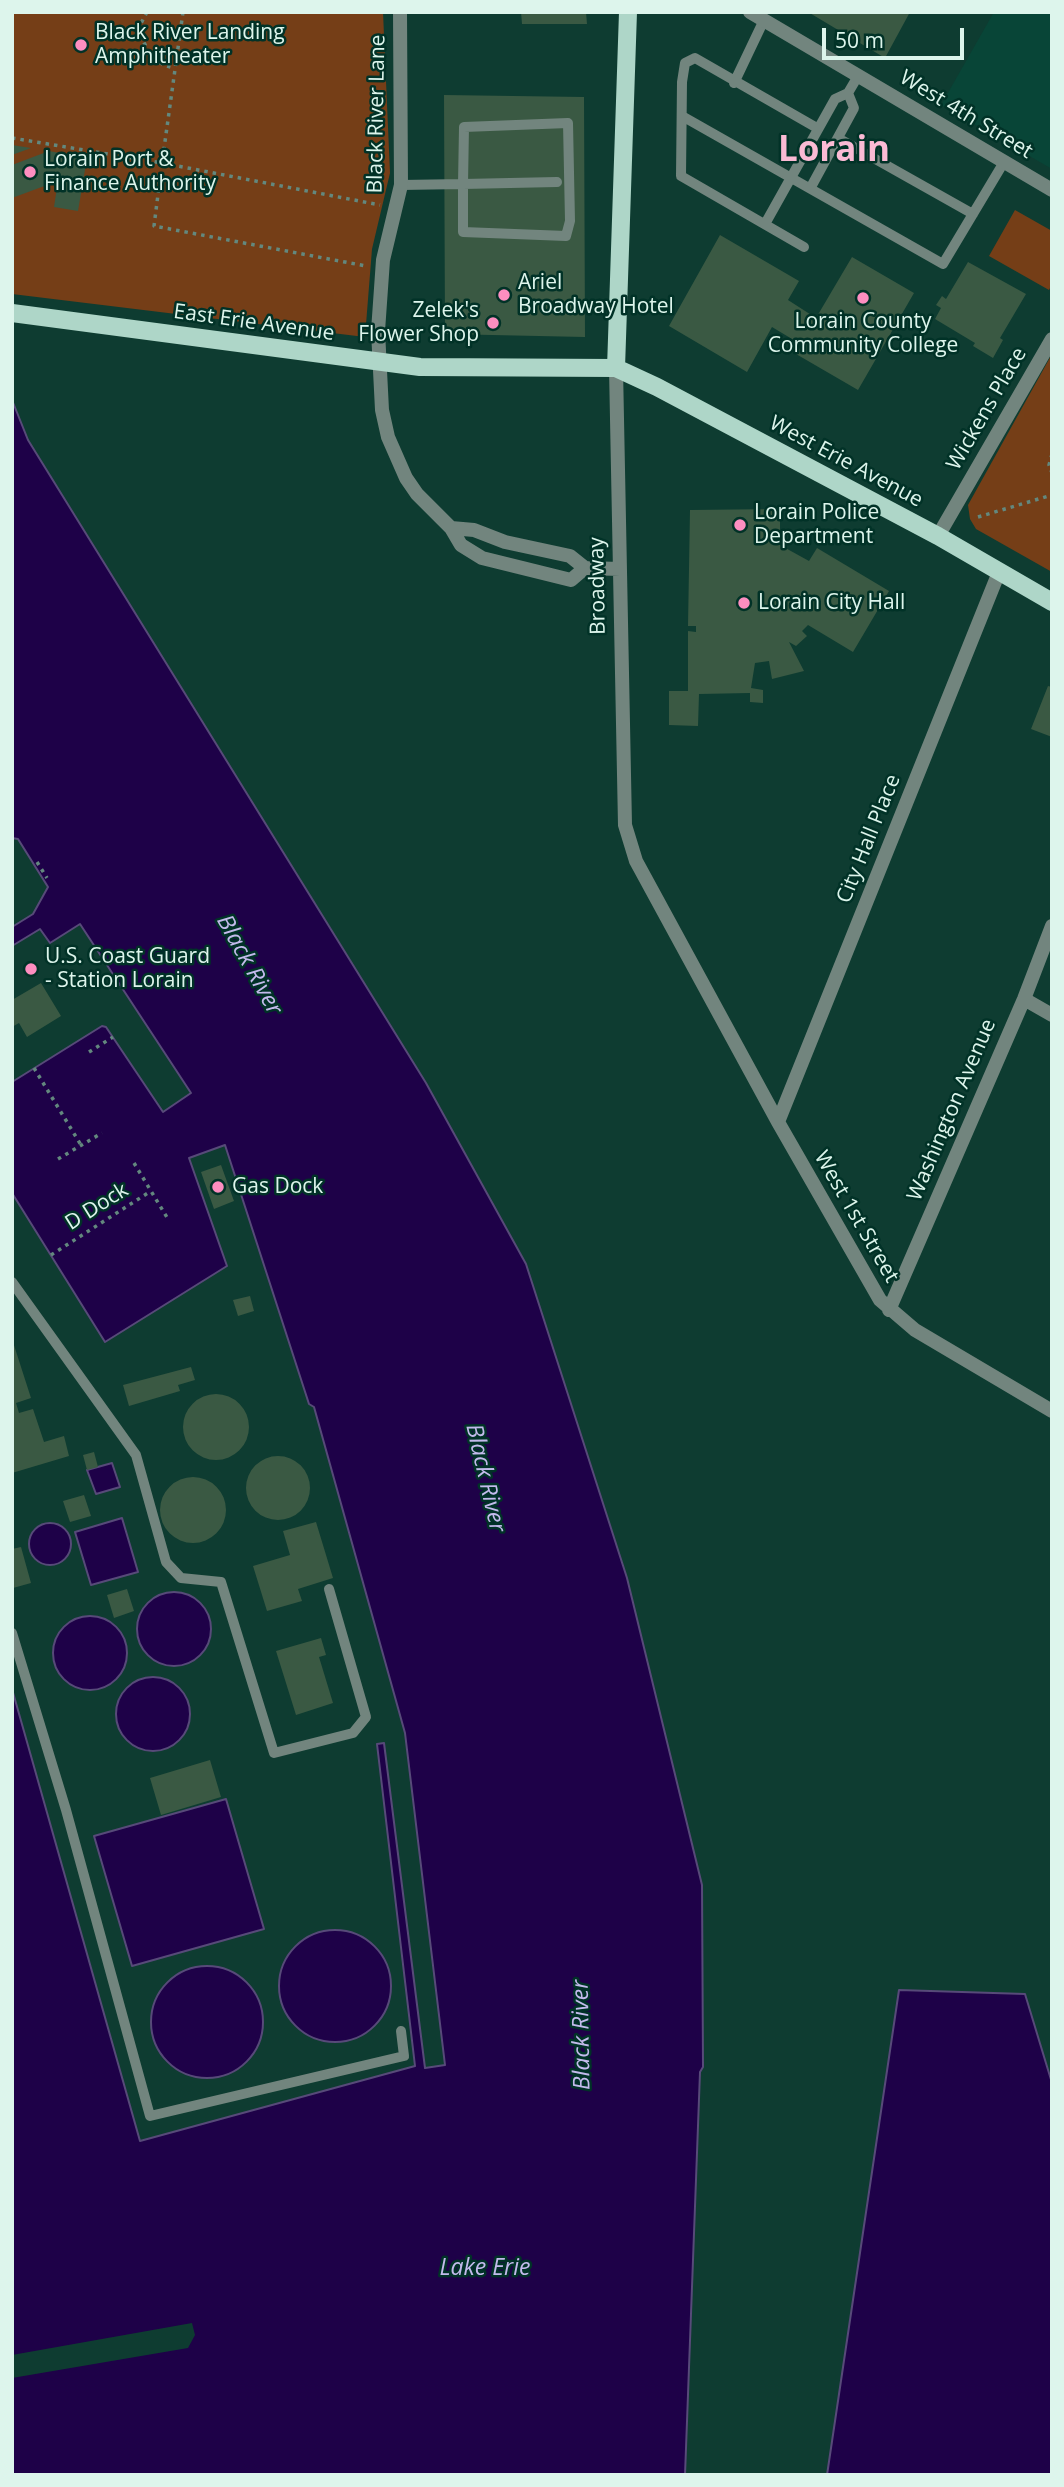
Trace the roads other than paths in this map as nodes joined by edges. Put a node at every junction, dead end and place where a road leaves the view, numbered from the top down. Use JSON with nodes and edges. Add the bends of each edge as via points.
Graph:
{"nodes":[{"id":1,"x":400,"y":12,"type":"edge"},
{"id":2,"x":628,"y":12,"type":"edge"},
{"id":3,"x":750,"y":12,"type":"edge"},
{"id":4,"x":764,"y":20,"type":"junction"},
{"id":5,"x":858,"y":76,"type":"junction"},
{"id":6,"x":734,"y":83,"type":"junction"},
{"id":7,"x":848,"y":93,"type":"junction"},
{"id":8,"x":682,"y":116,"type":"junction"},
{"id":9,"x":817,"y":128,"type":"junction"},
{"id":10,"x":838,"y":138,"type":"junction"},
{"id":11,"x":1004,"y":162,"type":"junction"},
{"id":12,"x":791,"y":176,"type":"junction"},
{"id":13,"x":557,"y":181,"type":"dead end"},
{"id":14,"x":463,"y":184,"type":"junction"},
{"id":15,"x":401,"y":185,"type":"junction"},
{"id":16,"x":811,"y":187,"type":"junction"},
{"id":17,"x":1052,"y":190,"type":"edge"},
{"id":18,"x":972,"y":214,"type":"junction"},
{"id":19,"x":765,"y":224,"type":"junction"},
{"id":20,"x":804,"y":247,"type":"dead end"},
{"id":21,"x":12,"y":313,"type":"edge"},
{"id":22,"x":1052,"y":338,"type":"edge"},
{"id":23,"x":616,"y":369,"type":"junction"},
{"id":24,"x":451,"y":528,"type":"junction"},
{"id":25,"x":938,"y":536,"type":"junction"},
{"id":26,"x":585,"y":568,"type":"junction"},
{"id":27,"x":620,"y":569,"type":"junction"},
{"id":28,"x":999,"y":572,"type":"junction"},
{"id":29,"x":1052,"y":602,"type":"edge"},
{"id":30,"x":1052,"y":926,"type":"edge"},
{"id":31,"x":1024,"y":999,"type":"junction"},
{"id":32,"x":1052,"y":1015,"type":"edge"},
{"id":33,"x":778,"y":1122,"type":"junction"},
{"id":34,"x":12,"y":1282,"type":"edge"},
{"id":35,"x":889,"y":1310,"type":"junction"},
{"id":36,"x":1052,"y":1411,"type":"edge"},
{"id":37,"x":329,"y":1589,"type":"dead end"},
{"id":38,"x":12,"y":1633,"type":"edge"},
{"id":39,"x":401,"y":2031,"type":"dead end"}],
"edges":[{"from":1,"to":15,"type":"street","name":"Black River Lane"},
{"from":2,"to":23,"type":"main road","name":"Broadway"},
{"from":3,"to":4,"type":"street","name":"West 4th Street"},
{"from":4,"to":5,"type":"street","name":"West 4th Street"},
{"from":4,"to":6,"type":"lane"},
{"from":5,"to":7,"type":"lane"},
{"from":5,"to":11,"type":"street","name":"West 4th Street"},
{"from":6,"to":8,"type":"lane","via":[[695,58],[685,63]]},
{"from":6,"to":9,"type":"lane"},
{"from":7,"to":9,"type":"lane","via":[[835,99]]},
{"from":7,"to":10,"type":"lane","via":[[854,108]]},
{"from":8,"to":12,"type":"lane"},
{"from":8,"to":19,"type":"lane","via":[[681,176]]},
{"from":9,"to":12,"type":"lane"},
{"from":10,"to":16,"type":"lane"},
{"from":10,"to":18,"type":"lane"},
{"from":11,"to":17,"type":"street","name":"West 4th Street"},
{"from":11,"to":18,"type":"lane"},
{"from":12,"to":16,"type":"lane"},
{"from":12,"to":19,"type":"lane"},
{"from":13,"to":14,"type":"lane"},
{"from":14,"to":14,"type":"lane","via":[[463,232],[566,236],[570,221],[568,122],[464,127]]},
{"from":14,"to":15,"type":"lane"},
{"from":15,"to":24,"type":"street","name":"Black River Lane","via":[[382,269],[378,340],[382,410],[388,438],[411,486]]},
{"from":16,"to":18,"type":"lane","via":[[943,264]]},
{"from":19,"to":20,"type":"lane"},
{"from":21,"to":23,"type":"main road","name":"East Erie Avenue","via":[[420,367]]},
{"from":22,"to":25,"type":"street","name":"Wickens Place"},
{"from":23,"to":25,"type":"main road","name":"West Erie Avenue"},
{"from":23,"to":27,"type":"street","name":"Broadway"},
{"from":24,"to":26,"type":"street","name":"Black River Lane","via":[[570,556]]},
{"from":24,"to":26,"type":"street","name":"Black River Lane","via":[[461,545],[482,558],[571,580]]},
{"from":25,"to":28,"type":"main road","name":"West Erie Avenue"},
{"from":26,"to":27,"type":"street","name":"Black River Lane"},
{"from":27,"to":33,"type":"street","name":"Broadway","via":[[629,844]]},
{"from":28,"to":29,"type":"main road","name":"West Erie Avenue"},
{"from":28,"to":33,"type":"street","name":"City Hall Place"},
{"from":30,"to":31,"type":"street","name":"Washington Avenue"},
{"from":31,"to":32,"type":"street"},
{"from":31,"to":35,"type":"street","name":"Washington Avenue"},
{"from":33,"to":35,"type":"street","name":"West 1st Street","via":[[860,1268]]},
{"from":34,"to":37,"type":"lane","via":[[136,1455],[166,1562],[181,1578],[221,1582],[274,1753],[353,1732],[366,1717]]},
{"from":35,"to":36,"type":"street","name":"West 1st Street"},
{"from":38,"to":39,"type":"lane","via":[[150,2116],[404,2056]]}]}
